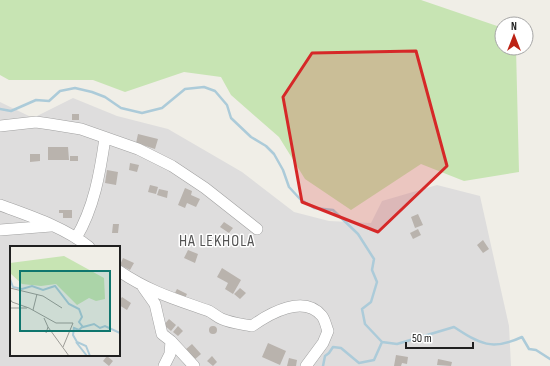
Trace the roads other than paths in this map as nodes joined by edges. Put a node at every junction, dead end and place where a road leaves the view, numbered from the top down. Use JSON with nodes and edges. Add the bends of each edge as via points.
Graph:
{"nodes":[{"id":1,"x":0,"y":126,"type":"edge"},
{"id":2,"x":105,"y":138,"type":"junction"},
{"id":3,"x":0,"y":205,"type":"edge"},
{"id":4,"x":53,"y":226,"type":"junction"},
{"id":5,"x":257,"y":229,"type":"dead end"},
{"id":6,"x":0,"y":230,"type":"edge"},
{"id":7,"x":76,"y":238,"type":"junction"},
{"id":8,"x":88,"y":246,"type":"edge"},
{"id":9,"x":120,"y":272,"type":"edge"},
{"id":10,"x":143,"y":286,"type":"junction"},
{"id":11,"x":171,"y":341,"type":"junction"},
{"id":12,"x":164,"y":366,"type":"edge"},
{"id":13,"x":194,"y":366,"type":"edge"},
{"id":14,"x":306,"y":366,"type":"edge"}],
"edges":[{"from":1,"to":2,"type":"street","via":[[43,123],[81,129]]},
{"from":2,"to":5,"type":"street","via":[[138,149],[172,166]]},
{"from":2,"to":7,"type":"street","via":[[91,204],[84,225]]},
{"from":3,"to":4,"type":"street"},
{"from":4,"to":6,"type":"street"},
{"from":4,"to":7,"type":"street"},
{"from":7,"to":8,"type":"street"},
{"from":9,"to":10,"type":"street"},
{"from":10,"to":11,"type":"street","via":[[155,304],[162,334]]},
{"from":10,"to":14,"type":"street","via":[[186,305],[210,312],[222,320],[252,326],[280,310],[298,306],[313,308],[323,317],[328,331]]},
{"from":11,"to":12,"type":"street","via":[[170,354]]},
{"from":11,"to":13,"type":"street"}]}
